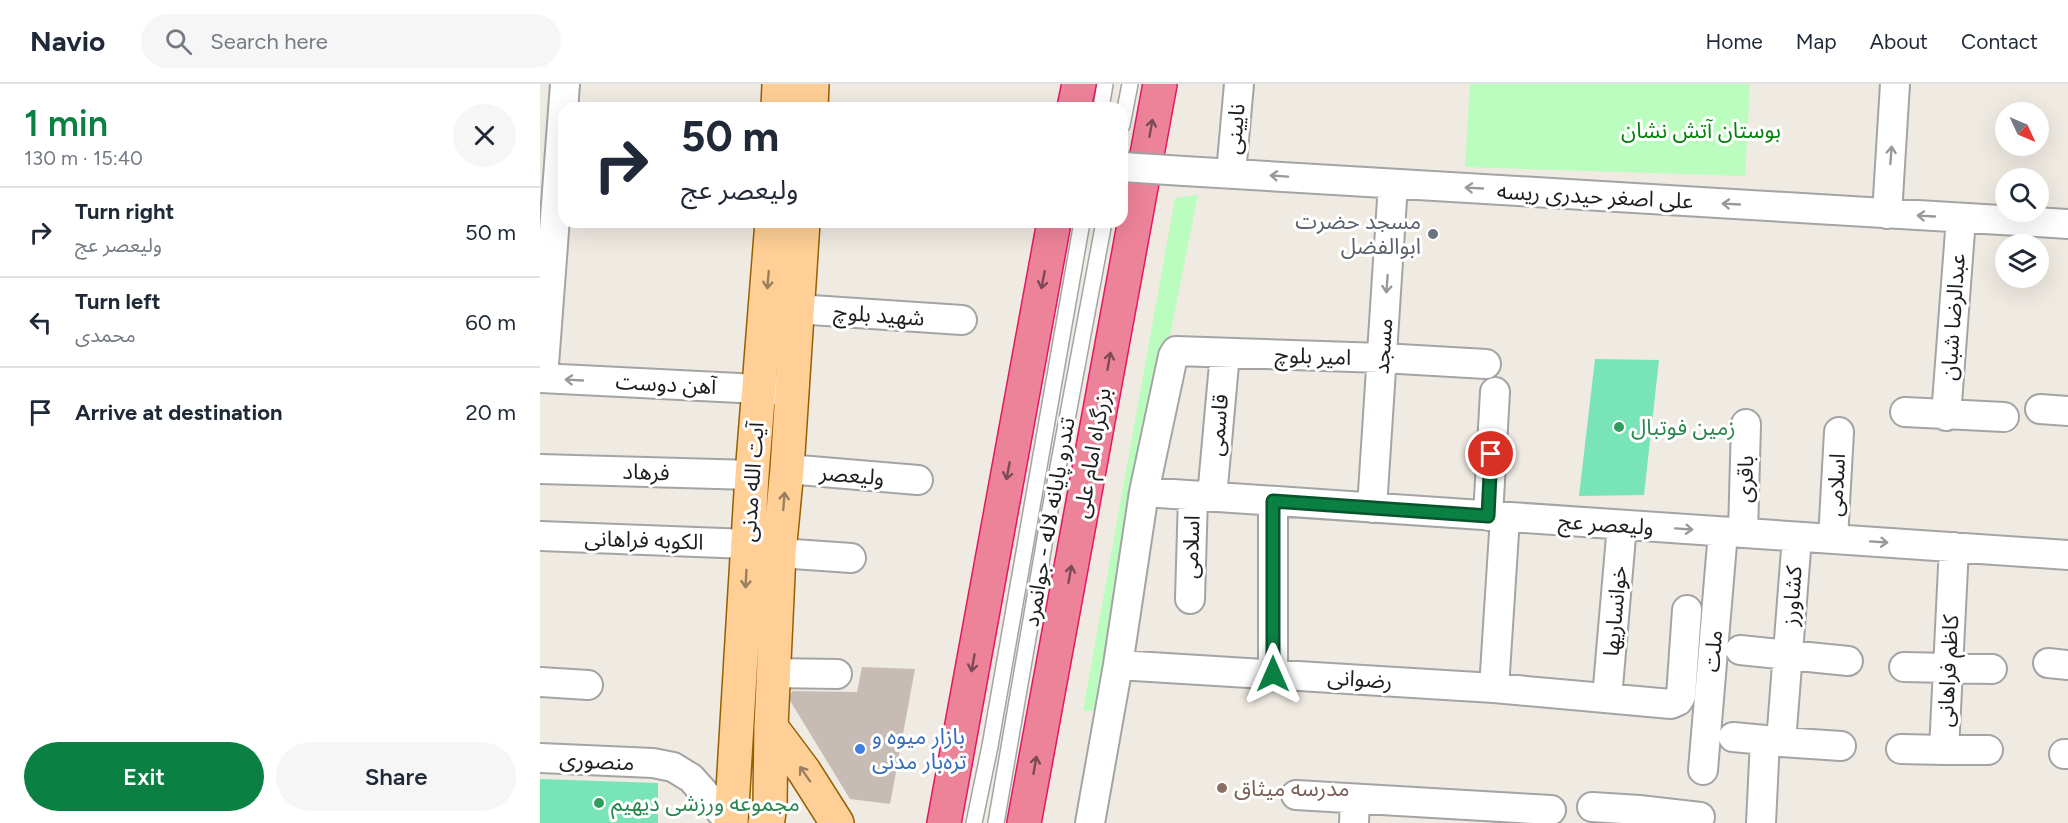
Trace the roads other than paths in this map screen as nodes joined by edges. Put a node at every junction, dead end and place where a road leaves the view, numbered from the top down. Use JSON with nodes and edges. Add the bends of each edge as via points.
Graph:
{"nodes":[{"id":1,"x":565,"y":84,"type":"edge"},
{"id":2,"x":778,"y":84,"type":"edge"},
{"id":3,"x":812,"y":84,"type":"edge"},
{"id":4,"x":1079,"y":84,"type":"edge"},
{"id":5,"x":1105,"y":84,"type":"edge"},
{"id":6,"x":1130,"y":84,"type":"edge"},
{"id":7,"x":1160,"y":84,"type":"edge"},
{"id":8,"x":1239,"y":84,"type":"edge"},
{"id":9,"x":1895,"y":84,"type":"edge"},
{"id":10,"x":563,"y":102,"type":"edge"},
{"id":11,"x":778,"y":102,"type":"edge"},
{"id":12,"x":811,"y":102,"type":"edge"},
{"id":13,"x":1075,"y":102,"type":"edge"},
{"id":14,"x":1102,"y":102,"type":"edge"},
{"id":15,"x":1126,"y":102,"type":"edge"},
{"id":16,"x":558,"y":140,"type":"edge"},
{"id":17,"x":1128,"y":167,"type":"edge"},
{"id":18,"x":554,"y":172,"type":"edge"},
{"id":19,"x":1231,"y":173,"type":"junction"},
{"id":20,"x":1393,"y":183,"type":"junction"},
{"id":21,"x":1887,"y":214,"type":"junction"},
{"id":22,"x":1960,"y":218,"type":"junction"},
{"id":23,"x":2068,"y":224,"type":"edge"},
{"id":24,"x":771,"y":228,"type":"edge"},
{"id":25,"x":803,"y":228,"type":"edge"},
{"id":26,"x":1053,"y":228,"type":"edge"},
{"id":27,"x":1081,"y":228,"type":"edge"},
{"id":28,"x":1103,"y":228,"type":"edge"},
{"id":29,"x":796,"y":309,"type":"junction"},
{"id":30,"x":962,"y":320,"type":"dead end"},
{"id":31,"x":1225,"y":353,"type":"junction"},
{"id":32,"x":1382,"y":358,"type":"junction"},
{"id":33,"x":1486,"y":364,"type":"dead end"},
{"id":34,"x":541,"y":378,"type":"edge"},
{"id":35,"x":758,"y":388,"type":"junction"},
{"id":36,"x":792,"y":390,"type":"junction"},
{"id":37,"x":1495,"y":392,"type":"dead end"},
{"id":38,"x":2040,"y":409,"type":"dead end"},
{"id":39,"x":2068,"y":411,"type":"edge"},
{"id":40,"x":1905,"y":412,"type":"dead end"},
{"id":41,"x":1946,"y":416,"type":"junction"},
{"id":42,"x":2004,"y":417,"type":"dead end"},
{"id":43,"x":1746,"y":424,"type":"dead end"},
{"id":44,"x":1839,"y":432,"type":"dead end"},
{"id":45,"x":540,"y":469,"type":"edge"},
{"id":46,"x":787,"y":469,"type":"junction"},
{"id":47,"x":752,"y":475,"type":"junction"},
{"id":48,"x":918,"y":480,"type":"dead end"},
{"id":49,"x":1144,"y":492,"type":"junction"},
{"id":50,"x":1202,"y":496,"type":"junction"},
{"id":51,"x":1273,"y":501,"type":"junction"},
{"id":52,"x":1372,"y":508,"type":"junction"},
{"id":53,"x":1497,"y":516,"type":"junction"},
{"id":54,"x":1622,"y":525,"type":"junction"},
{"id":55,"x":1733,"y":532,"type":"junction"},
{"id":56,"x":540,"y":536,"type":"edge"},
{"id":57,"x":1797,"y":537,"type":"junction"},
{"id":58,"x":1833,"y":539,"type":"junction"},
{"id":59,"x":748,"y":544,"type":"junction"},
{"id":60,"x":1954,"y":547,"type":"junction"},
{"id":61,"x":779,"y":553,"type":"junction"},
{"id":62,"x":2068,"y":555,"type":"edge"},
{"id":63,"x":851,"y":558,"type":"dead end"},
{"id":64,"x":1190,"y":600,"type":"dead end"},
{"id":65,"x":1687,"y":610,"type":"dead end"},
{"id":66,"x":1740,"y":650,"type":"dead end"},
{"id":67,"x":1788,"y":656,"type":"junction"},
{"id":68,"x":1848,"y":662,"type":"dead end"},
{"id":69,"x":1118,"y":665,"type":"junction"},
{"id":70,"x":1904,"y":667,"type":"dead end"},
{"id":71,"x":1948,"y":668,"type":"junction"},
{"id":72,"x":1992,"y":669,"type":"dead end"},
{"id":73,"x":773,"y":673,"type":"junction"},
{"id":74,"x":837,"y":674,"type":"dead end"},
{"id":75,"x":1273,"y":674,"type":"junction"},
{"id":76,"x":540,"y":682,"type":"edge"},
{"id":77,"x":588,"y":685,"type":"dead end"},
{"id":78,"x":1494,"y":688,"type":"junction"},
{"id":79,"x":1607,"y":698,"type":"junction"},
{"id":80,"x":771,"y":727,"type":"junction"},
{"id":81,"x":1733,"y":737,"type":"dead end"},
{"id":82,"x":1773,"y":741,"type":"junction"},
{"id":83,"x":1841,"y":746,"type":"dead end"},
{"id":84,"x":1901,"y":748,"type":"dead end"},
{"id":85,"x":1944,"y":750,"type":"junction"},
{"id":86,"x":1988,"y":750,"type":"dead end"},
{"id":87,"x":540,"y":758,"type":"edge"},
{"id":88,"x":1703,"y":770,"type":"dead end"},
{"id":89,"x":1296,"y":795,"type":"dead end"},
{"id":90,"x":1592,"y":807,"type":"dead end"},
{"id":91,"x":1551,"y":810,"type":"dead end"},
{"id":92,"x":1355,"y":811,"type":"edge"},
{"id":93,"x":1505,"y":815,"type":"edge"},
{"id":94,"x":1638,"y":816,"type":"edge"},
{"id":95,"x":720,"y":817,"type":"edge"},
{"id":96,"x":1700,"y":817,"type":"dead end"},
{"id":97,"x":765,"y":823,"type":"edge"},
{"id":98,"x":837,"y":823,"type":"edge"},
{"id":99,"x":944,"y":823,"type":"edge"},
{"id":100,"x":974,"y":823,"type":"edge"},
{"id":101,"x":996,"y":823,"type":"edge"},
{"id":102,"x":1024,"y":823,"type":"edge"},
{"id":103,"x":1090,"y":823,"type":"edge"},
{"id":104,"x":1761,"y":823,"type":"edge"}],
"edges":[{"from":1,"to":10,"type":"street"},
{"from":2,"to":11,"type":"main road"},
{"from":3,"to":12,"type":"main road"},
{"from":4,"to":13,"type":"highway"},
{"from":5,"to":14,"type":"lane"},
{"from":6,"to":15,"type":"lane"},
{"from":102,"to":7,"type":"highway","name":"بزرگراه امام علی","one_way":true},
{"from":8,"to":19,"type":"street","name":"نایینی"},
{"from":21,"to":9,"type":"street","one_way":true},
{"from":16,"to":18,"type":"street"},
{"from":17,"to":19,"type":"street","name":"علی اصغر حیدری ریسه","bridge":true},
{"from":18,"to":34,"type":"street"},
{"from":20,"to":19,"type":"street","name":"علی اصغر حیدری ریسه","one_way":true},
{"from":21,"to":20,"type":"street","name":"علی اصغر حیدری ریسه","one_way":true},
{"from":20,"to":32,"type":"street","name":"مسجد","one_way":true},
{"from":22,"to":21,"type":"street","name":"علی اصغر حیدری ریسه","one_way":true},
{"from":22,"to":23,"type":"street","name":"علی اصغر حیدری ریسه"},
{"from":22,"to":41,"type":"street","name":"عبدالرضا شبان"},
{"from":24,"to":35,"type":"main road","name":"آیت الله مدنی","one_way":true},
{"from":25,"to":29,"type":"main road","name":"آیت الله مدنی"},
{"from":26,"to":99,"type":"highway","one_way":true},
{"from":27,"to":100,"type":"lane"},
{"from":28,"to":101,"type":"lane","name":"تندرو پایانه لاله - جوانمرد"},
{"from":29,"to":30,"type":"street","name":"شهید بلوچ"},
{"from":29,"to":36,"type":"main road","name":"آیت الله مدنی"},
{"from":31,"to":32,"type":"street","name":"امیر بلوچ"},
{"from":31,"to":49,"type":"street","name":"امیر بلوچ","via":[[1176,351],[1173,356]]},
{"from":31,"to":50,"type":"street","name":"قاسمی"},
{"from":32,"to":33,"type":"street","name":"امیر بلوچ"},
{"from":32,"to":52,"type":"street","name":"مسجد"},
{"from":35,"to":34,"type":"street","name":"آهن دوست","one_way":true},
{"from":35,"to":36,"type":"street","name":"آهن دوست"},
{"from":35,"to":47,"type":"main road","name":"آیت الله مدنی"},
{"from":36,"to":46,"type":"main road","name":"آیت الله مدنی"},
{"from":37,"to":53,"type":"street"},
{"from":38,"to":39,"type":"street"},
{"from":40,"to":41,"type":"street"},
{"from":41,"to":42,"type":"street"},
{"from":43,"to":55,"type":"street","name":"باقری"},
{"from":44,"to":58,"type":"street","name":"اسلامی"},
{"from":45,"to":47,"type":"street","name":"فرهاد"},
{"from":46,"to":48,"type":"street","name":"ولیعصر"},
{"from":61,"to":46,"type":"main road","name":"آیت الله مدنی","one_way":true},
{"from":47,"to":59,"type":"main road","name":"آیت الله مدنی"},
{"from":49,"to":50,"type":"street","name":"ولیعصر عج"},
{"from":49,"to":69,"type":"street"},
{"from":50,"to":51,"type":"street","name":"ولیعصر عج"},
{"from":50,"to":64,"type":"street","name":"اسلامی"},
{"from":51,"to":52,"type":"street","name":"ولیعصر عج"},
{"from":51,"to":75,"type":"street"},
{"from":52,"to":53,"type":"street","name":"ولیعصر عج"},
{"from":53,"to":54,"type":"street","name":"ولیعصر عج"},
{"from":53,"to":78,"type":"street"},
{"from":54,"to":55,"type":"street","name":"ولیعصر عج","one_way":true},
{"from":54,"to":79,"type":"street","name":"خوانساریها"},
{"from":55,"to":57,"type":"street","name":"ولیعصر عج"},
{"from":55,"to":88,"type":"street","name":"ملت"},
{"from":56,"to":59,"type":"street","name":"الکوبه فراهانی"},
{"from":57,"to":58,"type":"street","name":"ولیعصر عج"},
{"from":57,"to":67,"type":"street","name":"کشاورز"},
{"from":58,"to":60,"type":"street","name":"ولیعصر عج","one_way":true},
{"from":59,"to":95,"type":"main road","name":"آیت الله مدنی","one_way":true,"via":[[736,743]]},
{"from":60,"to":62,"type":"street","name":"ولیعصر عج"},
{"from":60,"to":71,"type":"street","name":"کاظم فراهانی"},
{"from":61,"to":63,"type":"street"},
{"from":61,"to":73,"type":"main road","name":"آیت الله مدنی"},
{"from":65,"to":79,"type":"street","name":"رضوانی","via":[[1678,701],[1671,704]]},
{"from":66,"to":67,"type":"street","name":"کشاورز"},
{"from":67,"to":68,"type":"street","name":"کشاورز"},
{"from":67,"to":82,"type":"street","name":"کشاورز"},
{"from":69,"to":75,"type":"street","name":"رضوانی"},
{"from":69,"to":103,"type":"street"},
{"from":70,"to":71,"type":"street"},
{"from":71,"to":72,"type":"street"},
{"from":71,"to":85,"type":"street","name":"کاظم فراهانی"},
{"from":73,"to":74,"type":"street"},
{"from":73,"to":80,"type":"main road","name":"آیت الله مدنی"},
{"from":75,"to":78,"type":"street","name":"رضوانی"},
{"from":76,"to":77,"type":"street"},
{"from":78,"to":79,"type":"street","name":"رضوانی"},
{"from":80,"to":97,"type":"main road","name":"آیت الله مدنی","via":[[770,805]]},
{"from":98,"to":80,"type":"main road","one_way":true},
{"from":81,"to":82,"type":"street"},
{"from":82,"to":83,"type":"street"},
{"from":82,"to":104,"type":"street","name":"کشاورز","via":[[1763,786]]},
{"from":84,"to":85,"type":"street"},
{"from":85,"to":86,"type":"street","name":"کاظم فراهانی"},
{"from":87,"to":95,"type":"street","name":"منصوری","via":[[673,767],[691,778]]},
{"from":89,"to":92,"type":"street"},
{"from":90,"to":94,"type":"street"},
{"from":91,"to":93,"type":"street"},
{"from":92,"to":93,"type":"street"},
{"from":94,"to":96,"type":"street"}]}
